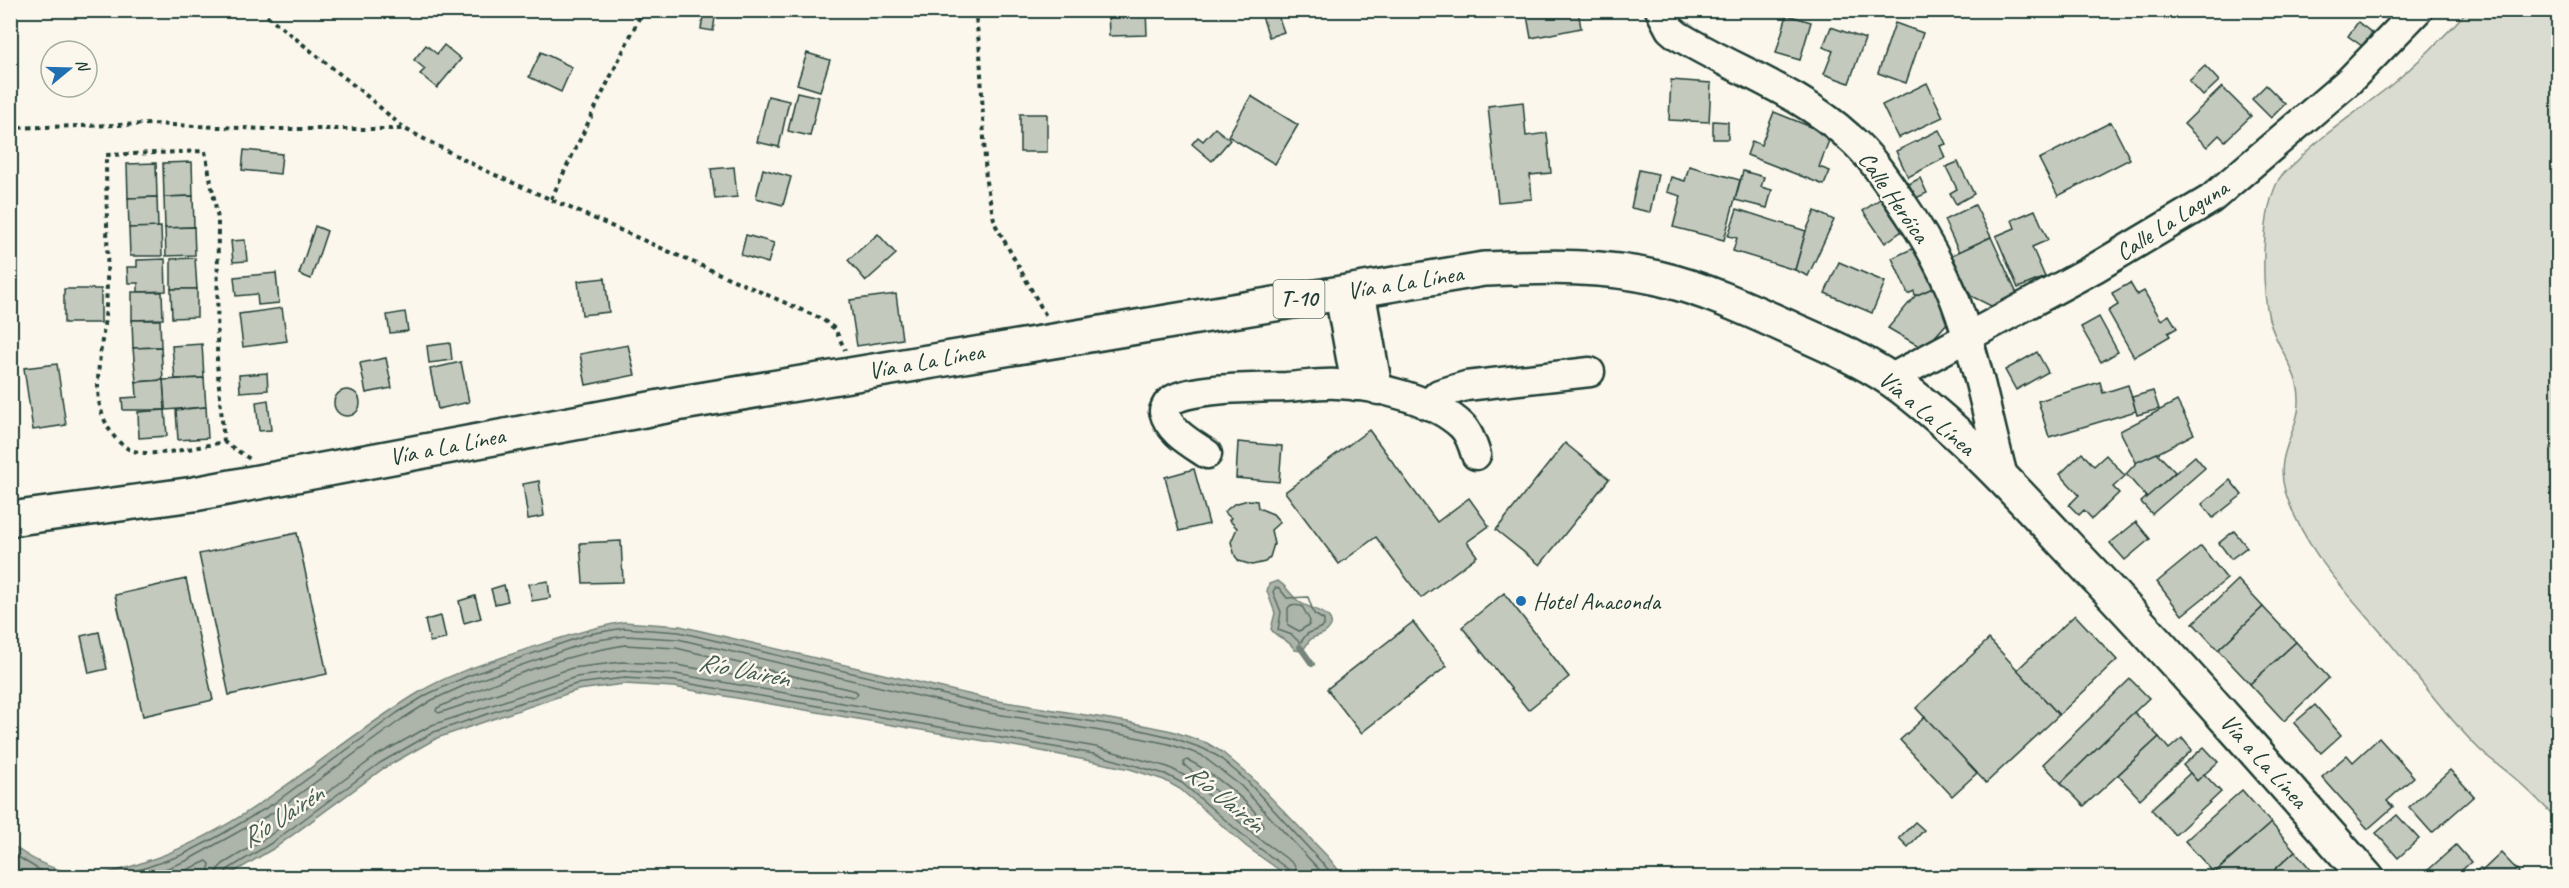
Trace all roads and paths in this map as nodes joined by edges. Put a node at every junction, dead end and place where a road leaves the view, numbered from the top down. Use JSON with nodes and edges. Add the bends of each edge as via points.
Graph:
{"nodes":[{"id":1,"x":260,"y":10,"type":"edge"},
{"id":2,"x":643,"y":10,"type":"edge"},
{"id":3,"x":975,"y":10,"type":"edge"},
{"id":4,"x":1660,"y":10,"type":"edge"},
{"id":5,"x":2418,"y":10,"type":"edge"},
{"id":6,"x":10,"y":128,"type":"edge"},
{"id":7,"x":405,"y":129,"type":"junction"},
{"id":8,"x":551,"y":199,"type":"junction"},
{"id":9,"x":1350,"y":291,"type":"junction"},
{"id":10,"x":1967,"y":337,"type":"junction"},
{"id":11,"x":1059,"y":339,"type":"junction"},
{"id":12,"x":1590,"y":372,"type":"dead end"},
{"id":13,"x":846,"y":375,"type":"junction"},
{"id":14,"x":1890,"y":379,"type":"junction"},
{"id":15,"x":1367,"y":388,"type":"junction"},
{"id":16,"x":1427,"y":405,"type":"junction"},
{"id":17,"x":224,"y":442,"type":"joint"},
{"id":18,"x":1207,"y":453,"type":"dead end"},
{"id":19,"x":1476,"y":455,"type":"dead end"},
{"id":20,"x":2004,"y":480,"type":"junction"},
{"id":21,"x":10,"y":519,"type":"edge"},
{"id":22,"x":2367,"y":878,"type":"edge"}],
"edges":[{"from":1,"to":7,"type":"path"},
{"from":2,"to":8,"type":"path"},
{"from":3,"to":11,"type":"path","via":[[986,182],[995,224]]},
{"from":4,"to":10,"type":"street","name":"Calle Heróica","via":[[1677,35],[1796,98],[1849,136],[1868,156],[1926,240],[1955,300]]},
{"from":5,"to":10,"type":"street","name":"Calle La Laguna","via":[[2349,81],[2211,199],[2138,244]]},
{"from":6,"to":7,"type":"path","via":[[150,124]]},
{"from":7,"to":8,"type":"path"},
{"from":8,"to":13,"type":"path","via":[[822,319],[842,340]]},
{"from":9,"to":11,"type":"highway","name":"Vía a La Línea","number":"T-10"},
{"from":9,"to":14,"type":"highway","name":"Vía a La Línea","number":"T-10","via":[[1484,269],[1609,270],[1658,278],[1722,298],[1829,345]]},
{"from":9,"to":15,"type":"street"},
{"from":10,"to":14,"type":"street","name":"Calle La Laguna"},
{"from":10,"to":20,"type":"street","name":"Calle Heróica"},
{"from":11,"to":13,"type":"highway","name":"Vía a La Línea","number":"T-10"},
{"from":12,"to":16,"type":"street","via":[[1466,386],[1439,394]]},
{"from":13,"to":21,"type":"highway","name":"Vía a La Línea","number":"T-10","via":[[194,494]]},
{"from":14,"to":20,"type":"highway","name":"Vía a La Línea","number":"T-10","via":[[1951,429]]},
{"from":15,"to":16,"type":"street"},
{"from":15,"to":18,"type":"street","via":[[1337,384],[1215,391],[1171,401],[1164,411],[1170,424]]},
{"from":16,"to":19,"type":"street","via":[[1462,426]]},
{"from":17,"to":17,"type":"path","via":[[217,363],[218,219],[205,151],[105,155],[106,292],[99,375],[104,420],[121,444],[134,451],[169,451]]},
{"from":20,"to":22,"type":"highway","name":"Vía a La Línea","number":"T-10","via":[[2179,666]]}]}
